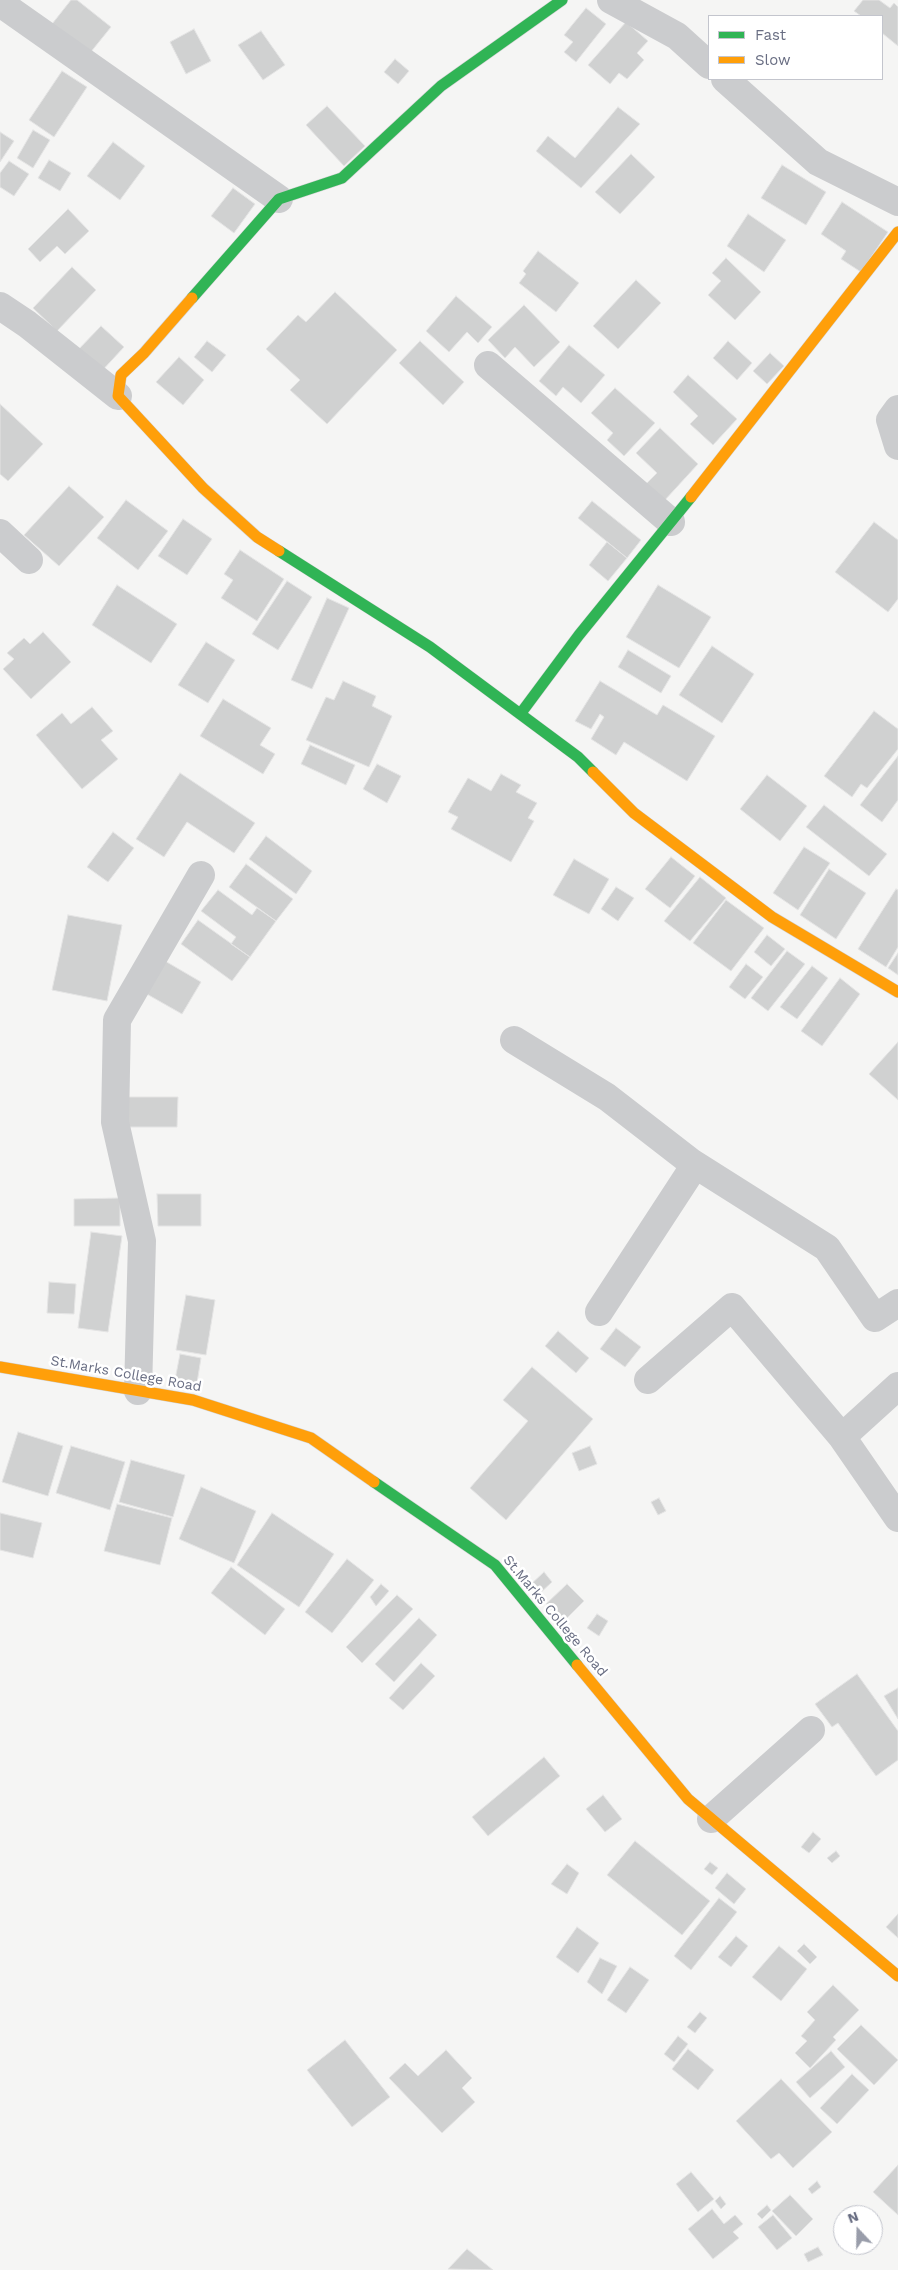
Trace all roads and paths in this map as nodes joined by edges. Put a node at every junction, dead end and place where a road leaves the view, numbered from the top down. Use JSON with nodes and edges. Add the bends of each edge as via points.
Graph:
{"nodes":[{"id":1,"x":562,"y":0,"type":"edge"},
{"id":2,"x":611,"y":0,"type":"edge"},
{"id":3,"x":13,"y":5,"type":"edge"},
{"id":4,"x":708,"y":64,"type":"edge"},
{"id":5,"x":725,"y":80,"type":"edge"},
{"id":6,"x":279,"y":198,"type":"junction"},
{"id":7,"x":898,"y":202,"type":"edge"},
{"id":8,"x":898,"y":232,"type":"edge"},
{"id":9,"x":0,"y":306,"type":"edge"},
{"id":10,"x":488,"y":365,"type":"dead end"},
{"id":11,"x":118,"y":396,"type":"junction"},
{"id":12,"x":898,"y":409,"type":"edge"},
{"id":13,"x":898,"y":446,"type":"edge"},
{"id":14,"x":671,"y":522,"type":"junction"},
{"id":15,"x":0,"y":533,"type":"edge"},
{"id":16,"x":29,"y":560,"type":"dead end"},
{"id":17,"x":521,"y":713,"type":"junction"},
{"id":18,"x":201,"y":875,"type":"dead end"},
{"id":19,"x":898,"y":992,"type":"edge"},
{"id":20,"x":514,"y":1040,"type":"dead end"},
{"id":21,"x":695,"y":1165,"type":"junction"},
{"id":22,"x":898,"y":1302,"type":"edge"},
{"id":23,"x":599,"y":1312,"type":"dead end"},
{"id":24,"x":0,"y":1367,"type":"edge"},
{"id":25,"x":648,"y":1380,"type":"dead end"},
{"id":26,"x":898,"y":1386,"type":"edge"},
{"id":27,"x":138,"y":1391,"type":"junction"},
{"id":28,"x":842,"y":1437,"type":"junction"},
{"id":29,"x":898,"y":1518,"type":"edge"},
{"id":30,"x":810,"y":1730,"type":"dead end"},
{"id":31,"x":711,"y":1819,"type":"junction"},
{"id":32,"x":898,"y":1976,"type":"edge"}],
"edges":[{"from":1,"to":6,"type":"street","via":[[441,86],[342,178]]},
{"from":2,"to":4,"type":"street","via":[[677,36]]},
{"from":3,"to":6,"type":"street"},
{"from":5,"to":7,"type":"street","via":[[818,162]]},
{"from":6,"to":11,"type":"street","via":[[144,353],[121,375]]},
{"from":8,"to":14,"type":"street"},
{"from":9,"to":11,"type":"street"},
{"from":10,"to":14,"type":"street"},
{"from":11,"to":17,"type":"street","via":[[203,488],[257,537],[430,647]]},
{"from":12,"to":13,"type":"street","via":[[890,420]]},
{"from":14,"to":17,"type":"street","via":[[579,635]]},
{"from":15,"to":16,"type":"street"},
{"from":17,"to":19,"type":"street","via":[[578,757],[634,813],[772,917]]},
{"from":18,"to":27,"type":"street","via":[[117,1020],[115,1122],[142,1241]]},
{"from":20,"to":21,"type":"street","via":[[607,1097]]},
{"from":21,"to":22,"type":"street","via":[[827,1248],[874,1318]]},
{"from":21,"to":23,"type":"street"},
{"from":24,"to":27,"type":"street","name":"St.Marks College Road"},
{"from":25,"to":28,"type":"street","via":[[732,1307]]},
{"from":26,"to":28,"type":"street"},
{"from":27,"to":31,"type":"street","name":"St.Marks College Road","via":[[193,1400],[311,1438],[495,1566],[688,1800]]},
{"from":28,"to":29,"type":"street"},
{"from":30,"to":31,"type":"street"},
{"from":31,"to":32,"type":"street","name":"St.Marks College Road"}]}
